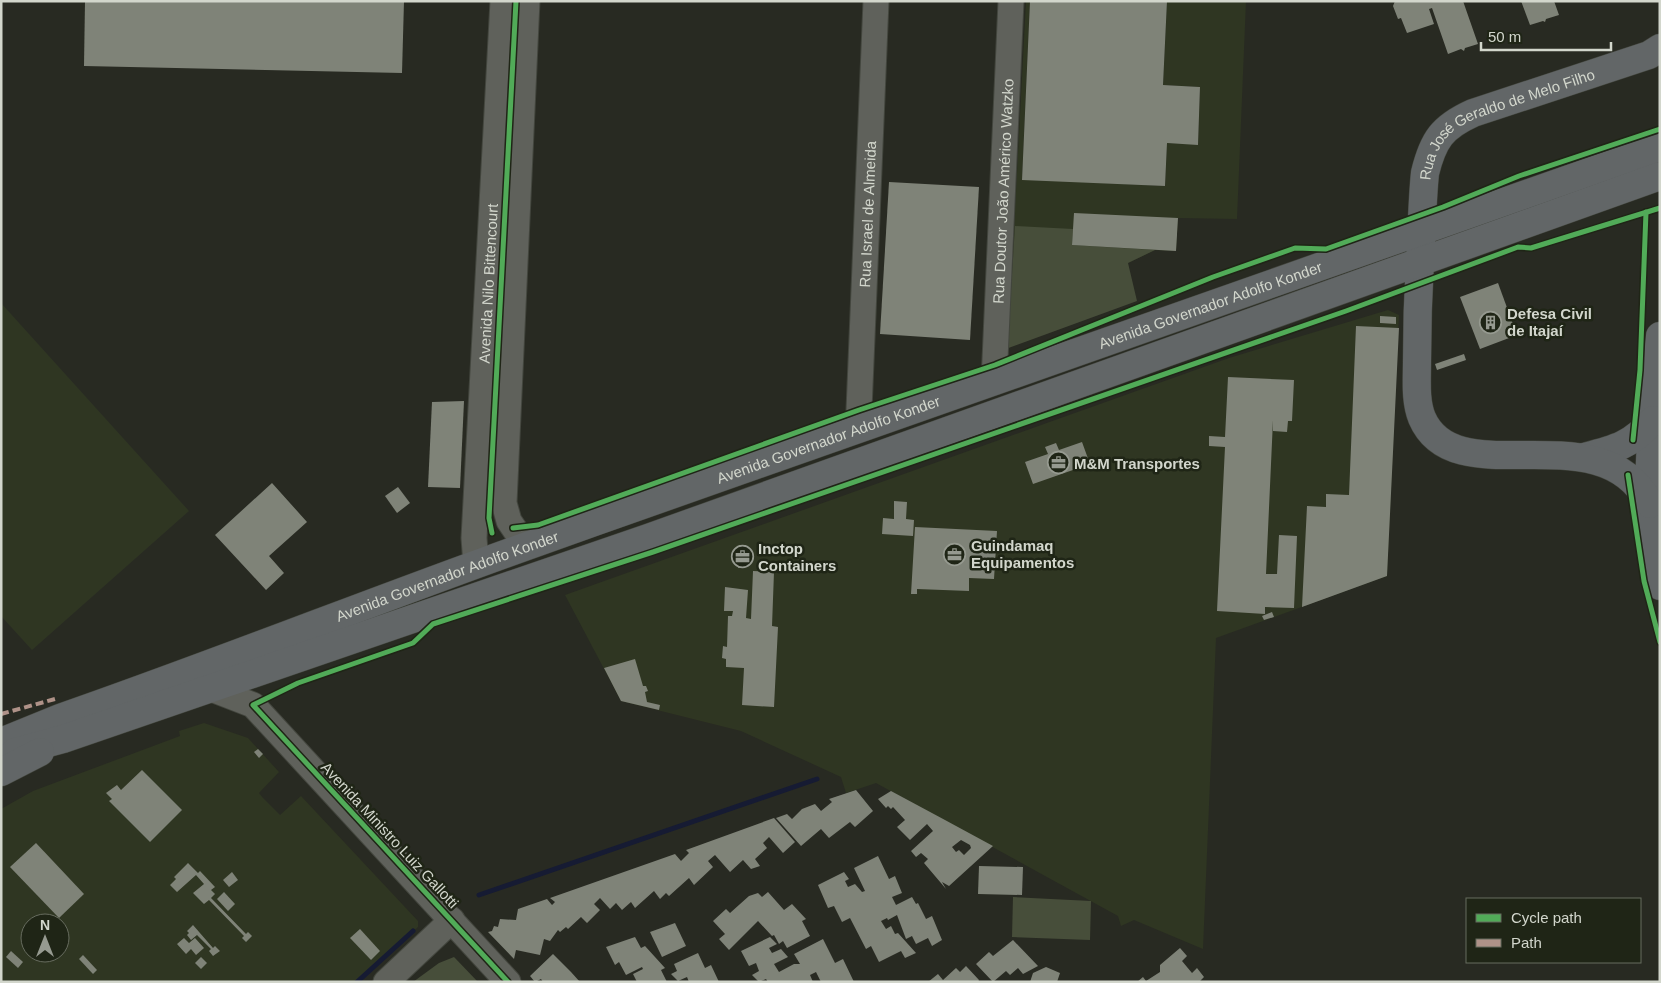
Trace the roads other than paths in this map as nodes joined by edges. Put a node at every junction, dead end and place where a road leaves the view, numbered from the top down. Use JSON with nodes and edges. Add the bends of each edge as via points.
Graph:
{"nodes":[{"id":1,"x":503,"y":1,"type":"edge"},
{"id":2,"x":527,"y":1,"type":"edge"},
{"id":3,"x":876,"y":1,"type":"edge"},
{"id":4,"x":1011,"y":1,"type":"edge"},
{"id":5,"x":1656,"y":54,"type":"edge"},
{"id":6,"x":1660,"y":147,"type":"edge"},
{"id":7,"x":1660,"y":176,"type":"edge"},
{"id":8,"x":1422,"y":230,"type":"junction"},
{"id":9,"x":1420,"y":261,"type":"junction"},
{"id":10,"x":1371,"y":278,"type":"junction"},
{"id":11,"x":1416,"y":311,"type":"junction"},
{"id":12,"x":1660,"y":336,"type":"edge"},
{"id":13,"x":994,"y":382,"type":"junction"},
{"id":14,"x":1653,"y":420,"type":"junction"},
{"id":15,"x":860,"y":426,"type":"junction"},
{"id":16,"x":1582,"y":457,"type":"junction"},
{"id":17,"x":1650,"y":504,"type":"junction"},
{"id":18,"x":526,"y":546,"type":"junction"},
{"id":19,"x":476,"y":564,"type":"junction"},
{"id":20,"x":1660,"y":586,"type":"edge"},
{"id":21,"x":260,"y":672,"type":"junction"},
{"id":22,"x":210,"y":688,"type":"junction"},
{"id":23,"x":253,"y":706,"type":"junction"},
{"id":24,"x":62,"y":729,"type":"junction"},
{"id":25,"x":1,"y":730,"type":"edge"},
{"id":26,"x":1,"y":742,"type":"edge"},
{"id":27,"x":1,"y":755,"type":"edge"},
{"id":28,"x":1,"y":772,"type":"edge"},
{"id":29,"x":452,"y":920,"type":"junction"},
{"id":30,"x":386,"y":982,"type":"edge"},
{"id":31,"x":508,"y":982,"type":"edge"}],
"edges":[{"from":1,"to":19,"type":"street","name":"Avenida Nilo Bittencourt","via":[[474,538]]},
{"from":2,"to":18,"type":"street","name":"Avenida Nilo Bittencourt","via":[[504,503],[508,521]]},
{"from":3,"to":15,"type":"street","name":"Rua Israel de Almeida"},
{"from":4,"to":13,"type":"street","name":"Rua Doutor João Américo Watzko"},
{"from":5,"to":8,"type":"main road","name":"Rua José Geraldo de Melo Filho","via":[[1454,121],[1439,135],[1430,152],[1425,173]]},
{"from":6,"to":8,"type":"main road","name":"Avenida Governador Adolfo Konder"},
{"from":7,"to":9,"type":"main road","name":"Avenida Governador Adolfo Konder"},
{"from":8,"to":9,"type":"main road","name":"Rua José Geraldo de Melo Filho"},
{"from":8,"to":13,"type":"main road","name":"Avenida Governador Adolfo Konder"},
{"from":9,"to":10,"type":"main road","name":"Avenida Governador Adolfo Konder"},
{"from":9,"to":11,"type":"main road","name":"Rua José Geraldo de Melo Filho"},
{"from":10,"to":11,"type":"main road","via":[[1400,290]]},
{"from":10,"to":21,"type":"main road","name":"Avenida Governador Adolfo Konder","via":[[648,538]]},
{"from":11,"to":16,"type":"main road","name":"Rua José Geraldo de Melo Filho","via":[[1418,406],[1434,436],[1451,448],[1471,453]]},
{"from":12,"to":14,"type":"main road"},
{"from":13,"to":15,"type":"main road","name":"Avenida Governador Adolfo Konder"},
{"from":14,"to":16,"type":"main road","name":"Rua José Geraldo de Melo Filho","via":[[1626,444]]},
{"from":14,"to":17,"type":"main road"},
{"from":15,"to":18,"type":"main road","name":"Avenida Governador Adolfo Konder"},
{"from":16,"to":17,"type":"main road","name":"Rua José Geraldo de Melo Filho","via":[[1607,463],[1628,474]]},
{"from":17,"to":20,"type":"main road"},
{"from":18,"to":19,"type":"main road","name":"Avenida Governador Adolfo Konder"},
{"from":19,"to":24,"type":"main road","name":"Avenida Governador Adolfo Konder"},
{"from":21,"to":22,"type":"main road","name":"Avenida Governador Adolfo Konder"},
{"from":21,"to":23,"type":"street"},
{"from":22,"to":23,"type":"street","name":"Avenida Ministro Luiz Gallotti"},
{"from":22,"to":24,"type":"main road","name":"Avenida Governador Adolfo Konder"},
{"from":23,"to":29,"type":"street","name":"Avenida Ministro Luiz Gallotti"},
{"from":24,"to":25,"type":"main road"},
{"from":24,"to":26,"type":"main road","name":"Avenida Governador Adolfo Konder"},
{"from":24,"to":27,"type":"main road","name":"Avenida Governador Adolfo Konder"},
{"from":24,"to":28,"type":"main road"},
{"from":29,"to":30,"type":"street"},
{"from":29,"to":31,"type":"street","name":"Avenida Ministro Luiz Gallotti"}]}
